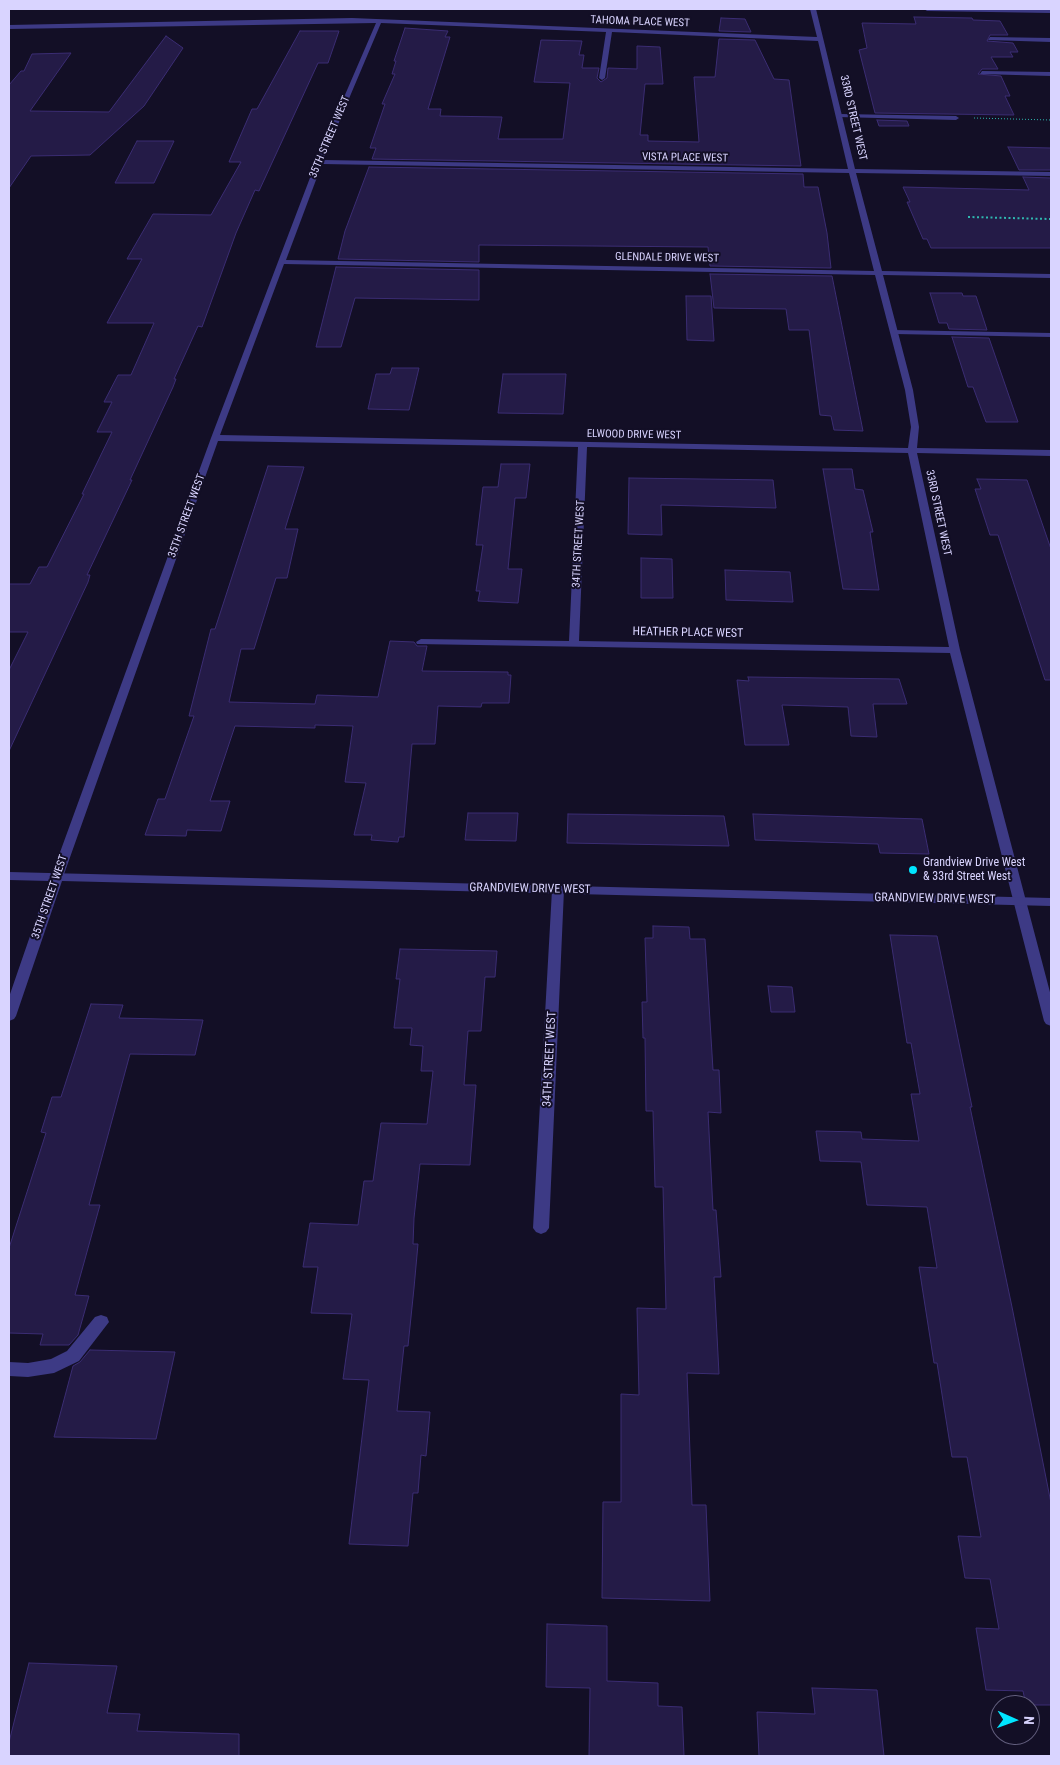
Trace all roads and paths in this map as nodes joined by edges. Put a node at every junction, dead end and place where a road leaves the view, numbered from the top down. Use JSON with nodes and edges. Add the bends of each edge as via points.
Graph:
{"nodes":[{"id":1,"x":813,"y":9,"type":"edge"},
{"id":2,"x":927,"y":9,"type":"edge"},
{"id":3,"x":1051,"y":11,"type":"edge"},
{"id":4,"x":379,"y":22,"type":"junction"},
{"id":5,"x":9,"y":27,"type":"edge"},
{"id":6,"x":20,"y":27,"type":"junction"},
{"id":7,"x":608,"y":30,"type":"junction"},
{"id":8,"x":9,"y":35,"type":"edge"},
{"id":9,"x":820,"y":39,"type":"junction"},
{"id":10,"x":990,"y":39,"type":"dead end"},
{"id":11,"x":1051,"y":40,"type":"edge"},
{"id":12,"x":982,"y":73,"type":"dead end"},
{"id":13,"x":1051,"y":74,"type":"edge"},
{"id":14,"x":602,"y":78,"type":"dead end"},
{"id":15,"x":840,"y":116,"type":"junction"},
{"id":16,"x":956,"y":118,"type":"joint"},
{"id":17,"x":1051,"y":120,"type":"edge"},
{"id":18,"x":318,"y":162,"type":"junction"},
{"id":19,"x":852,"y":170,"type":"junction"},
{"id":20,"x":1051,"y":174,"type":"edge"},
{"id":21,"x":968,"y":217,"type":"dead end"},
{"id":22,"x":1051,"y":219,"type":"edge"},
{"id":23,"x":282,"y":262,"type":"junction"},
{"id":24,"x":879,"y":273,"type":"junction"},
{"id":25,"x":1051,"y":276,"type":"edge"},
{"id":26,"x":895,"y":332,"type":"junction"},
{"id":27,"x":1051,"y":335,"type":"edge"},
{"id":28,"x":216,"y":438,"type":"junction"},
{"id":29,"x":583,"y":445,"type":"junction"},
{"id":30,"x":912,"y":451,"type":"junction"},
{"id":31,"x":1051,"y":453,"type":"edge"},
{"id":32,"x":420,"y":642,"type":"dead end"},
{"id":33,"x":574,"y":643,"type":"junction"},
{"id":34,"x":955,"y":650,"type":"junction"},
{"id":35,"x":9,"y":876,"type":"edge"},
{"id":36,"x":57,"y":877,"type":"junction"},
{"id":37,"x":558,"y":890,"type":"junction"},
{"id":38,"x":1020,"y":901,"type":"junction"},
{"id":39,"x":1051,"y":902,"type":"edge"},
{"id":40,"x":9,"y":1016,"type":"edge"},
{"id":41,"x":1051,"y":1021,"type":"edge"},
{"id":42,"x":541,"y":1228,"type":"dead end"},
{"id":43,"x":101,"y":1322,"type":"dead end"},
{"id":44,"x":9,"y":1369,"type":"edge"}],
"edges":[{"from":1,"to":9,"type":"street","name":"33RD STREET WEST"},
{"from":2,"to":3,"type":"street"},
{"from":4,"to":6,"type":"street","name":"TAHOMA PLACE WEST"},
{"from":4,"to":7,"type":"street","name":"TAHOMA PLACE WEST"},
{"from":4,"to":18,"type":"street","name":"35TH STREET WEST"},
{"from":5,"to":6,"type":"street","name":"TAHOMA PLACE WEST"},
{"from":6,"to":8,"type":"street"},
{"from":7,"to":9,"type":"street","name":"TAHOMA PLACE WEST"},
{"from":7,"to":14,"type":"street"},
{"from":9,"to":15,"type":"street","name":"33RD STREET WEST"},
{"from":10,"to":11,"type":"street"},
{"from":12,"to":13,"type":"street"},
{"from":15,"to":16,"type":"street"},
{"from":15,"to":19,"type":"street","name":"33RD STREET WEST"},
{"from":16,"to":17,"type":"path"},
{"from":18,"to":19,"type":"street","name":"VISTA PLACE WEST"},
{"from":18,"to":23,"type":"street","name":"35TH STREET WEST"},
{"from":19,"to":20,"type":"street","name":"VISTA PLACE WEST"},
{"from":19,"to":24,"type":"street","name":"33RD STREET WEST"},
{"from":21,"to":22,"type":"path"},
{"from":23,"to":24,"type":"street","name":"GLENDALE DRIVE WEST"},
{"from":23,"to":28,"type":"street","name":"35TH STREET WEST"},
{"from":24,"to":25,"type":"street","name":"GLENDALE DRIVE WEST"},
{"from":24,"to":26,"type":"street","name":"33RD STREET WEST"},
{"from":26,"to":27,"type":"street"},
{"from":26,"to":30,"type":"street","name":"33RD STREET WEST","via":[[915,427]]},
{"from":28,"to":29,"type":"street","name":"ELWOOD DRIVE WEST"},
{"from":28,"to":36,"type":"street","name":"35TH STREET WEST"},
{"from":29,"to":30,"type":"street","name":"ELWOOD DRIVE WEST"},
{"from":29,"to":33,"type":"street","name":"34TH STREET WEST"},
{"from":30,"to":31,"type":"street","name":"ELWOOD DRIVE WEST"},
{"from":30,"to":34,"type":"street","name":"33RD STREET WEST"},
{"from":32,"to":33,"type":"street","name":"HEATHER PLACE WEST"},
{"from":33,"to":34,"type":"street","name":"HEATHER PLACE WEST"},
{"from":34,"to":38,"type":"street","name":"33RD STREET WEST"},
{"from":35,"to":36,"type":"street","name":"GRANDVIEW DRIVE WEST"},
{"from":36,"to":37,"type":"street","name":"GRANDVIEW DRIVE WEST"},
{"from":36,"to":40,"type":"street","name":"35TH STREET WEST"},
{"from":37,"to":38,"type":"street","name":"GRANDVIEW DRIVE WEST"},
{"from":37,"to":42,"type":"street","name":"34TH STREET WEST"},
{"from":38,"to":39,"type":"street","name":"GRANDVIEW DRIVE WEST"},
{"from":38,"to":41,"type":"street","name":"33RD STREET WEST"},
{"from":43,"to":44,"type":"street","via":[[73,1356],[54,1366]]}]}
